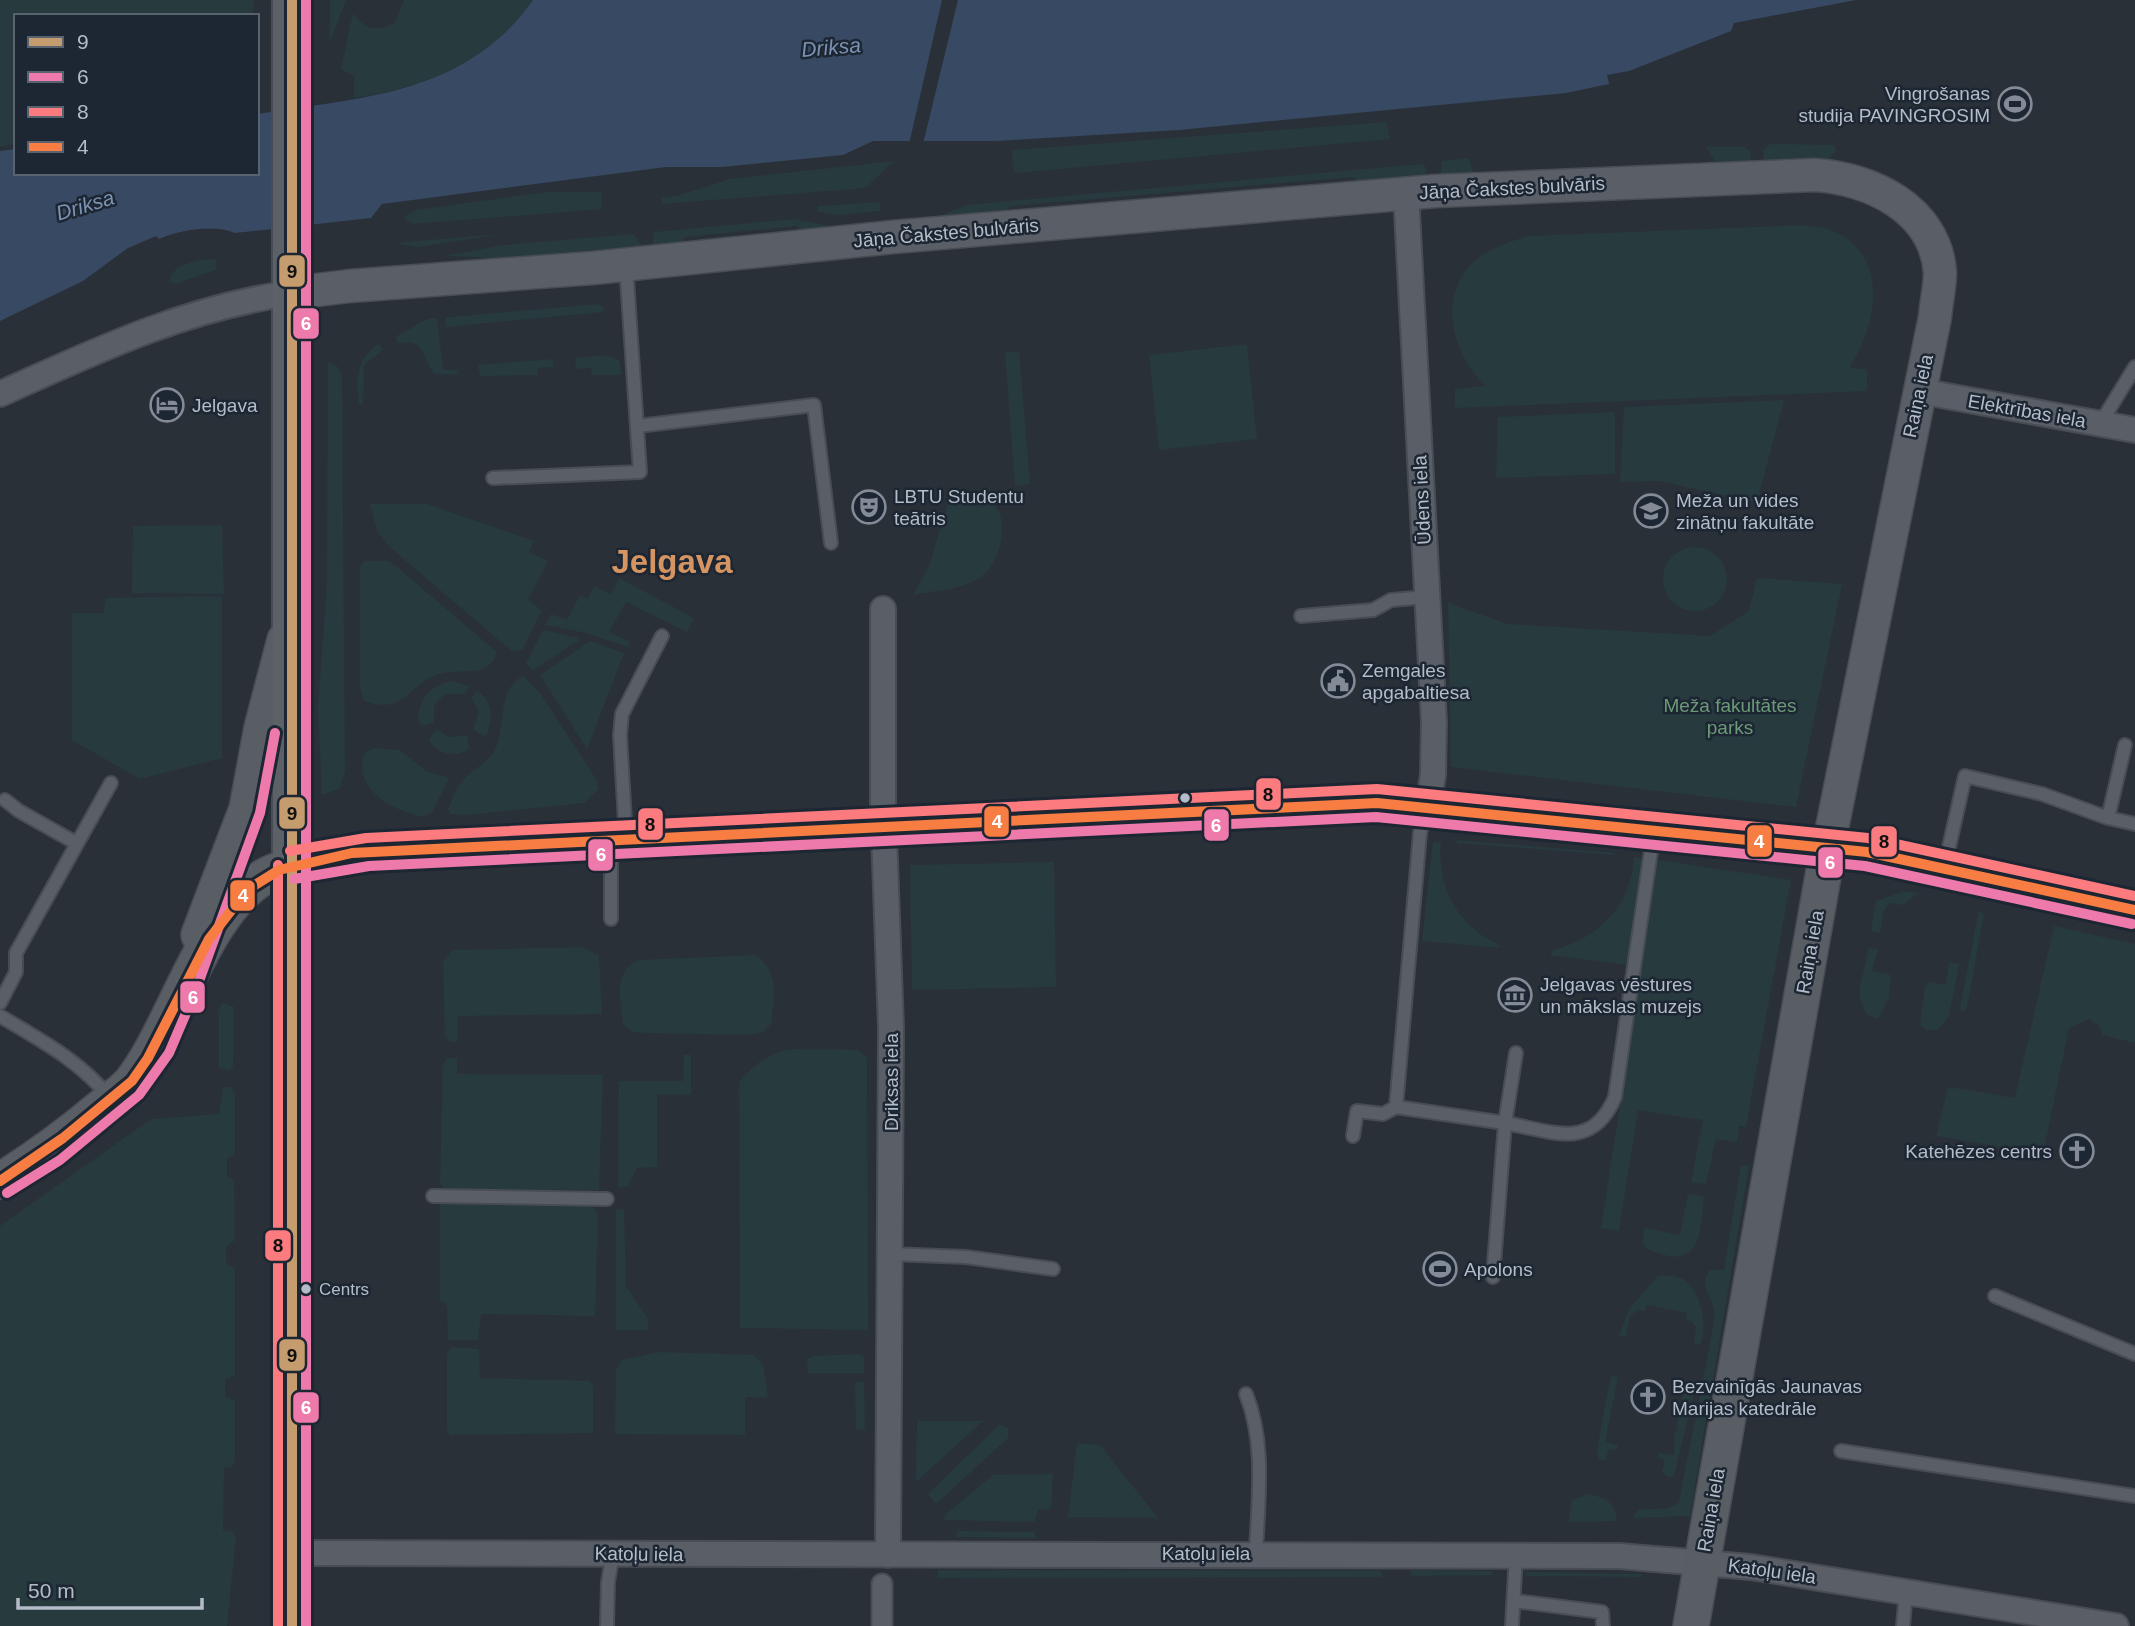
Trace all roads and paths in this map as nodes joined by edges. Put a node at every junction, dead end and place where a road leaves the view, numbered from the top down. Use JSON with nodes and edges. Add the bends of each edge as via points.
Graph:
{"nodes":[{"id":1,"x":292,"y":0,"type":"edge"},
{"id":2,"x":1406,"y":193,"type":"junction"},
{"id":3,"x":1906,"y":205,"type":"joint"},
{"id":4,"x":626,"y":264,"type":"junction"},
{"id":5,"x":292,"y":293,"type":"junction"},
{"id":6,"x":2135,"y":367,"type":"edge"},
{"id":7,"x":1919,"y":391,"type":"junction"},
{"id":8,"x":0,"y":394,"type":"edge"},
{"id":9,"x":2100,"y":424,"type":"junction"},
{"id":10,"x":638,"y":426,"type":"junction"},
{"id":11,"x":2135,"y":430,"type":"edge"},
{"id":12,"x":494,"y":478,"type":"dead end"},
{"id":13,"x":831,"y":543,"type":"dead end"},
{"id":14,"x":1426,"y":597,"type":"junction"},
{"id":15,"x":883,"y":609,"type":"dead end"},
{"id":16,"x":292,"y":613,"type":"junction"},
{"id":17,"x":1301,"y":616,"type":"dead end"},
{"id":18,"x":662,"y":636,"type":"dead end"},
{"id":19,"x":2124,"y":746,"type":"dead end"},
{"id":20,"x":111,"y":783,"type":"dead end"},
{"id":21,"x":2,"y":802,"type":"edge"},
{"id":22,"x":1428,"y":807,"type":"junction"},
{"id":23,"x":2108,"y":818,"type":"junction"},
{"id":24,"x":2135,"y":824,"type":"edge"},
{"id":25,"x":884,"y":829,"type":"junction"},
{"id":26,"x":618,"y":840,"type":"junction"},
{"id":27,"x":76,"y":843,"type":"junction"},
{"id":28,"x":1828,"y":848,"type":"junction"},
{"id":29,"x":1651,"y":850,"type":"dead end"},
{"id":30,"x":292,"y":865,"type":"junction"},
{"id":31,"x":1944,"y":869,"type":"junction"},
{"id":32,"x":2135,"y":910,"type":"edge"},
{"id":33,"x":611,"y":919,"type":"dead end"},
{"id":34,"x":183,"y":987,"type":"junction"},
{"id":35,"x":0,"y":1003,"type":"edge"},
{"id":36,"x":0,"y":1016,"type":"edge"},
{"id":37,"x":1516,"y":1053,"type":"dead end"},
{"id":38,"x":111,"y":1100,"type":"junction"},
{"id":39,"x":1396,"y":1107,"type":"junction"},
{"id":40,"x":1505,"y":1123,"type":"junction"},
{"id":41,"x":1353,"y":1136,"type":"dead end"},
{"id":42,"x":0,"y":1181,"type":"edge"},
{"id":43,"x":433,"y":1196,"type":"dead end"},
{"id":44,"x":607,"y":1199,"type":"dead end"},
{"id":45,"x":890,"y":1254,"type":"junction"},
{"id":46,"x":1053,"y":1269,"type":"dead end"},
{"id":47,"x":1493,"y":1277,"type":"dead end"},
{"id":48,"x":1995,"y":1296,"type":"dead end"},
{"id":49,"x":2135,"y":1354,"type":"edge"},
{"id":50,"x":1246,"y":1394,"type":"dead end"},
{"id":51,"x":1841,"y":1451,"type":"dead end"},
{"id":52,"x":2135,"y":1496,"type":"edge"},
{"id":53,"x":292,"y":1553,"type":"junction"},
{"id":54,"x":613,"y":1553,"type":"junction"},
{"id":55,"x":1256,"y":1553,"type":"junction"},
{"id":56,"x":888,"y":1555,"type":"junction"},
{"id":57,"x":1516,"y":1555,"type":"junction"},
{"id":58,"x":1702,"y":1562,"type":"junction"},
{"id":59,"x":882,"y":1584,"type":"dead end"},
{"id":60,"x":1906,"y":1592,"type":"junction"},
{"id":61,"x":1515,"y":1601,"type":"junction"},
{"id":62,"x":2065,"y":1622,"type":"edge"},
{"id":63,"x":292,"y":1626,"type":"edge"},
{"id":64,"x":607,"y":1626,"type":"edge"},
{"id":65,"x":882,"y":1626,"type":"edge"},
{"id":66,"x":1512,"y":1626,"type":"edge"},
{"id":67,"x":1603,"y":1626,"type":"edge"},
{"id":68,"x":1691,"y":1626,"type":"edge"},
{"id":69,"x":1903,"y":1626,"type":"edge"},
{"id":70,"x":2116,"y":1626,"type":"edge"}],
"edges":[{"from":1,"to":5,"type":"main road"},
{"from":2,"to":3,"type":"street","name":"Jāņa Čakstes bulvāris","via":[[1814,175],[1841,177]]},
{"from":2,"to":4,"type":"street","name":"Jāņa Čakstes bulvāris"},
{"from":2,"to":14,"type":"street","name":"Ūdens iela"},
{"from":3,"to":7,"type":"street","name":"Raiņa iela","via":[[1920,221],[1940,273]]},
{"from":4,"to":5,"type":"street","name":"Jāņa Čakstes bulvāris"},
{"from":4,"to":10,"type":"lane"},
{"from":5,"to":8,"type":"street","name":"Jāņa Čakstes bulvāris","via":[[230,302],[135,333]]},
{"from":5,"to":16,"type":"main road"},
{"from":6,"to":9,"type":"lane"},
{"from":7,"to":9,"type":"street","name":"Elektrības iela"},
{"from":7,"to":28,"type":"street","name":"Raiņa iela"},
{"from":9,"to":11,"type":"street","name":"Elektrības iela"},
{"from":10,"to":12,"type":"lane","via":[[640,472]]},
{"from":10,"to":13,"type":"lane","via":[[814,405]]},
{"from":14,"to":17,"type":"lane","via":[[1391,600],[1373,610]]},
{"from":14,"to":22,"type":"street","name":"Ūdens iela","via":[[1434,722]]},
{"from":15,"to":25,"type":"street","name":"Driksas iela"},
{"from":16,"to":30,"type":"main road"},
{"from":16,"to":34,"type":"main road","via":[[261,728],[247,809]]},
{"from":18,"to":26,"type":"lane","via":[[622,714]]},
{"from":19,"to":23,"type":"lane"},
{"from":20,"to":27,"type":"lane"},
{"from":21,"to":27,"type":"lane"},
{"from":22,"to":25,"type":"main road","via":[[1330,803]]},
{"from":22,"to":28,"type":"main road"},
{"from":22,"to":39,"type":"lane","via":[[1420,833]]},
{"from":23,"to":24,"type":"lane"},
{"from":23,"to":31,"type":"lane","via":[[2042,794],[1965,776]]},
{"from":25,"to":26,"type":"main road"},
{"from":25,"to":45,"type":"street","name":"Driksas iela","via":[[891,1028]]},
{"from":26,"to":30,"type":"main road","via":[[367,852]]},
{"from":26,"to":33,"type":"lane"},
{"from":27,"to":35,"type":"lane","via":[[16,953],[16,972]]},
{"from":28,"to":31,"type":"main road"},
{"from":28,"to":58,"type":"main road","name":"Raiņa iela"},
{"from":29,"to":40,"type":"lane","via":[[1615,1097],[1607,1116],[1594,1129],[1577,1135]]},
{"from":30,"to":34,"type":"main road","via":[[267,875],[244,894]]},
{"from":30,"to":53,"type":"main road"},
{"from":31,"to":32,"type":"main road"},
{"from":34,"to":38,"type":"main road","via":[[157,1046],[130,1084]]},
{"from":36,"to":38,"type":"lane","via":[[67,1055]]},
{"from":37,"to":40,"type":"lane"},
{"from":38,"to":42,"type":"main road","via":[[51,1149]]},
{"from":39,"to":40,"type":"lane"},
{"from":39,"to":41,"type":"lane","via":[[1382,1114],[1357,1111]]},
{"from":40,"to":47,"type":"lane"},
{"from":43,"to":44,"type":"lane"},
{"from":45,"to":46,"type":"lane","via":[[965,1257]]},
{"from":45,"to":56,"type":"street","name":"Driksas iela"},
{"from":48,"to":49,"type":"lane"},
{"from":50,"to":55,"type":"lane","via":[[1257,1426]]},
{"from":51,"to":52,"type":"lane"},
{"from":53,"to":54,"type":"street","name":"Katoļu iela"},
{"from":53,"to":63,"type":"main road"},
{"from":54,"to":56,"type":"street","name":"Katoļu iela"},
{"from":54,"to":64,"type":"lane"},
{"from":55,"to":56,"type":"street","name":"Katoļu iela"},
{"from":55,"to":57,"type":"street","name":"Katoļu iela"},
{"from":57,"to":58,"type":"street","name":"Katoļu iela"},
{"from":57,"to":61,"type":"lane"},
{"from":58,"to":60,"type":"street","name":"Katoļu iela"},
{"from":58,"to":68,"type":"main road","name":"Raiņa iela"},
{"from":59,"to":65,"type":"street"},
{"from":60,"to":62,"type":"street","name":"Katoļu iela"},
{"from":60,"to":69,"type":"lane"},
{"from":61,"to":66,"type":"lane"},
{"from":61,"to":67,"type":"lane","via":[[1602,1612]]},
{"from":62,"to":70,"type":"street","name":"Katoļu iela"}]}
